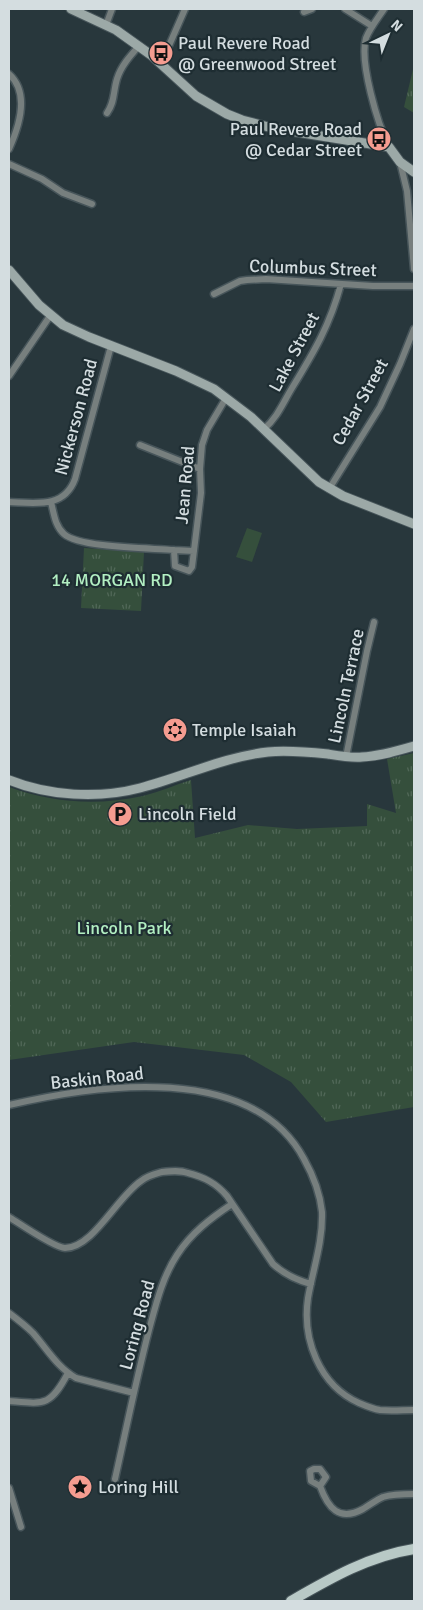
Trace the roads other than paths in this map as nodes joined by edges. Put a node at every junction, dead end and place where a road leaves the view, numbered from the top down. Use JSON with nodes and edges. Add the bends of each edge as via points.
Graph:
{"nodes":[{"id":1,"x":72,"y":9,"type":"edge"},
{"id":2,"x":112,"y":9,"type":"edge"},
{"id":3,"x":185,"y":9,"type":"edge"},
{"id":4,"x":312,"y":9,"type":"edge"},
{"id":5,"x":345,"y":9,"type":"edge"},
{"id":6,"x":384,"y":9,"type":"edge"},
{"id":7,"x":304,"y":12,"type":"dead end"},
{"id":8,"x":106,"y":26,"type":"junction"},
{"id":9,"x":372,"y":26,"type":"junction"},
{"id":10,"x":139,"y":46,"type":"junction"},
{"id":11,"x":161,"y":64,"type":"junction"},
{"id":12,"x":9,"y":74,"type":"edge"},
{"id":13,"x":107,"y":113,"type":"dead end"},
{"id":14,"x":389,"y":147,"type":"junction"},
{"id":15,"x":9,"y":149,"type":"edge"},
{"id":16,"x":400,"y":162,"type":"junction"},
{"id":17,"x":9,"y":164,"type":"edge"},
{"id":18,"x":414,"y":172,"type":"edge"},
{"id":19,"x":414,"y":191,"type":"edge"},
{"id":20,"x":408,"y":198,"type":"junction"},
{"id":21,"x":92,"y":204,"type":"dead end"},
{"id":22,"x":9,"y":270,"type":"edge"},
{"id":23,"x":414,"y":270,"type":"edge"},
{"id":24,"x":341,"y":284,"type":"junction"},
{"id":25,"x":414,"y":286,"type":"edge"},
{"id":26,"x":214,"y":294,"type":"dead end"},
{"id":27,"x":50,"y":316,"type":"junction"},
{"id":28,"x":414,"y":329,"type":"edge"},
{"id":29,"x":111,"y":346,"type":"junction"},
{"id":30,"x":9,"y":376,"type":"edge"},
{"id":31,"x":226,"y":398,"type":"junction"},
{"id":32,"x":264,"y":429,"type":"junction"},
{"id":33,"x":140,"y":445,"type":"dead end"},
{"id":34,"x":200,"y":470,"type":"junction"},
{"id":35,"x":329,"y":489,"type":"junction"},
{"id":36,"x":9,"y":502,"type":"edge"},
{"id":37,"x":51,"y":502,"type":"junction"},
{"id":38,"x":414,"y":524,"type":"edge"},
{"id":39,"x":174,"y":550,"type":"junction"},
{"id":40,"x":194,"y":551,"type":"junction"},
{"id":41,"x":374,"y":622,"type":"dead end"},
{"id":42,"x":414,"y":746,"type":"edge"},
{"id":43,"x":346,"y":757,"type":"junction"},
{"id":44,"x":9,"y":780,"type":"edge"},
{"id":45,"x":9,"y":1105,"type":"edge"},
{"id":46,"x":232,"y":1204,"type":"junction"},
{"id":47,"x":9,"y":1217,"type":"edge"},
{"id":48,"x":311,"y":1284,"type":"junction"},
{"id":49,"x":9,"y":1313,"type":"edge"},
{"id":50,"x":68,"y":1373,"type":"junction"},
{"id":51,"x":134,"y":1393,"type":"junction"},
{"id":52,"x":9,"y":1401,"type":"edge"},
{"id":53,"x":414,"y":1410,"type":"edge"},
{"id":54,"x":115,"y":1479,"type":"dead end"},
{"id":55,"x":320,"y":1486,"type":"dead end"},
{"id":56,"x":9,"y":1488,"type":"edge"},
{"id":57,"x":414,"y":1494,"type":"edge"},
{"id":58,"x":21,"y":1527,"type":"dead end"},
{"id":59,"x":414,"y":1549,"type":"edge"},
{"id":60,"x":292,"y":1601,"type":"edge"}],
"edges":[{"from":1,"to":8,"type":"street"},
{"from":2,"to":8,"type":"street"},
{"from":3,"to":11,"type":"street"},
{"from":4,"to":7,"type":"street"},
{"from":5,"to":9,"type":"street"},
{"from":6,"to":9,"type":"street"},
{"from":8,"to":10,"type":"street"},
{"from":9,"to":14,"type":"street","via":[[366,40],[365,66]]},
{"from":10,"to":11,"type":"street"},
{"from":10,"to":13,"type":"street","via":[[120,70],[113,102]]},
{"from":11,"to":14,"type":"street","via":[[196,96],[242,120]]},
{"from":12,"to":15,"type":"street","via":[[17,85],[21,109]]},
{"from":14,"to":16,"type":"street"},
{"from":16,"to":18,"type":"street"},
{"from":16,"to":20,"type":"street"},
{"from":17,"to":21,"type":"street"},
{"from":19,"to":20,"type":"street"},
{"from":20,"to":23,"type":"street"},
{"from":22,"to":27,"type":"street"},
{"from":24,"to":25,"type":"street","name":"Columbus Street"},
{"from":24,"to":26,"type":"street","name":"Columbus Street","via":[[247,280]]},
{"from":24,"to":32,"type":"street","name":"Lake Street","via":[[325,332],[279,412]]},
{"from":27,"to":29,"type":"street","via":[[76,332]]},
{"from":27,"to":30,"type":"street"},
{"from":28,"to":35,"type":"street","name":"Cedar Street","via":[[380,407]]},
{"from":29,"to":31,"type":"street","via":[[182,374]]},
{"from":29,"to":37,"type":"street","name":"Nickerson Road","via":[[73,484],[66,494]]},
{"from":31,"to":32,"type":"street"},
{"from":31,"to":34,"type":"street","name":"Jean Road","via":[[206,430]]},
{"from":32,"to":35,"type":"street"},
{"from":33,"to":34,"type":"street"},
{"from":34,"to":40,"type":"street","name":"Jean Road","via":[[201,493]]},
{"from":35,"to":38,"type":"street"},
{"from":36,"to":37,"type":"street"},
{"from":37,"to":39,"type":"street","via":[[58,527],[78,542]]},
{"from":39,"to":40,"type":"street","name":"Jean Road"},
{"from":39,"to":40,"type":"street","name":"Jean Road","via":[[175,566],[189,571]]},
{"from":41,"to":43,"type":"street","name":"Lincoln Terrace"},
{"from":42,"to":43,"type":"street","via":[[379,755]]},
{"from":43,"to":44,"type":"street","via":[[268,752],[225,761],[138,789],[106,794],[62,793],[28,788]]},
{"from":45,"to":48,"type":"street","name":"Baskin Road","via":[[103,1089],[144,1086],[194,1091],[249,1105],[274,1121],[288,1135],[314,1177],[322,1211],[322,1227]]},
{"from":46,"to":47,"type":"street","via":[[220,1187],[210,1180],[184,1171],[170,1171],[141,1180],[90,1237],[75,1247],[63,1248],[49,1242]]},
{"from":46,"to":48,"type":"street","via":[[273,1264],[295,1280]]},
{"from":46,"to":51,"type":"street","name":"Loring Road","via":[[186,1243],[163,1281]]},
{"from":48,"to":53,"type":"street","name":"Baskin Road","via":[[308,1334],[319,1366],[329,1380],[350,1398],[369,1407]]},
{"from":49,"to":50,"type":"street"},
{"from":50,"to":51,"type":"street"},
{"from":50,"to":52,"type":"street","via":[[50,1398],[36,1404]]},
{"from":51,"to":54,"type":"street","name":"Loring Road"},
{"from":55,"to":57,"type":"street","via":[[329,1505],[335,1512],[343,1514],[361,1510],[385,1497]]},
{"from":56,"to":58,"type":"street"},
{"from":59,"to":60,"type":"main road","via":[[364,1563]]}]}
